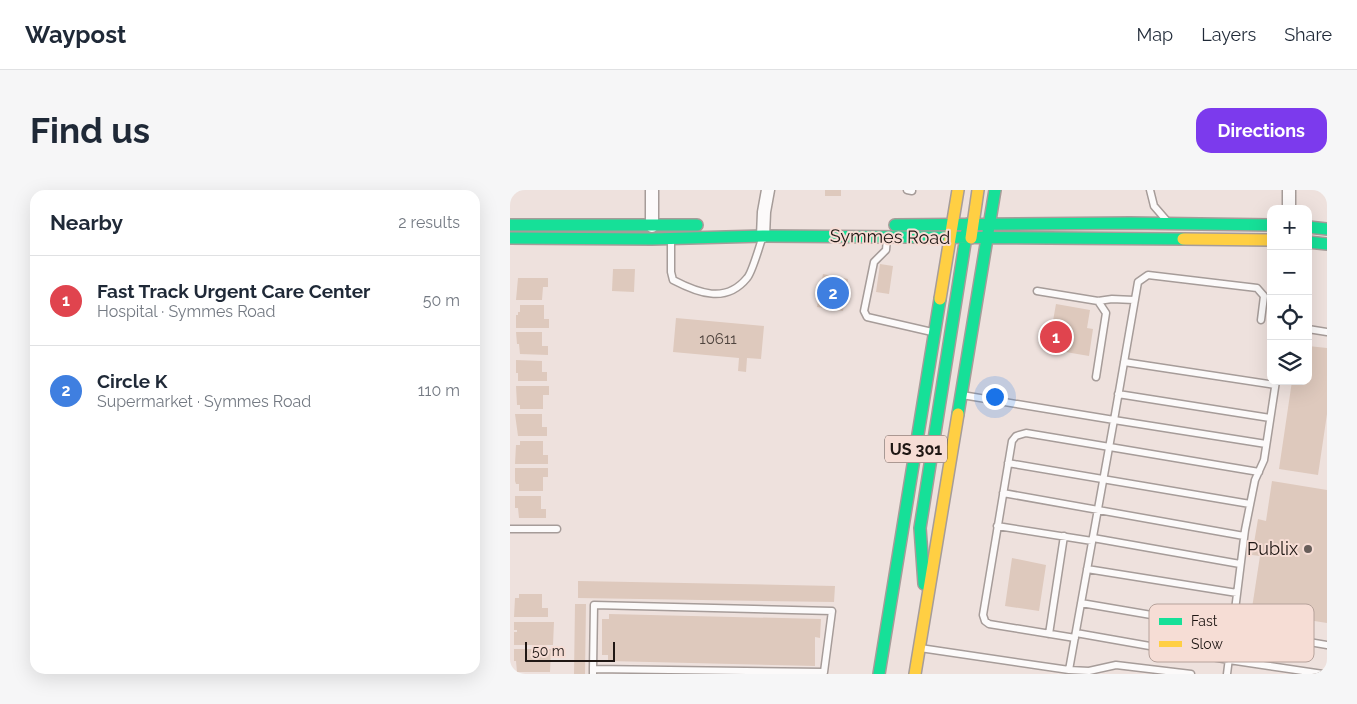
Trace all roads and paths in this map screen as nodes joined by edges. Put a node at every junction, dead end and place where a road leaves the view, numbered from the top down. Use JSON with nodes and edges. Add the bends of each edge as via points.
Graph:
{"nodes":[{"id":1,"x":652,"y":190,"type":"edge"},
{"id":2,"x":768,"y":190,"type":"edge"},
{"id":3,"x":907,"y":190,"type":"edge"},
{"id":4,"x":958,"y":190,"type":"edge"},
{"id":5,"x":978,"y":190,"type":"edge"},
{"id":6,"x":995,"y":190,"type":"edge"},
{"id":7,"x":1150,"y":190,"type":"edge"},
{"id":8,"x":1289,"y":190,"type":"edge"},
{"id":9,"x":912,"y":191,"type":"edge"},
{"id":10,"x":1289,"y":205,"type":"edge"},
{"id":11,"x":1169,"y":223,"type":"junction"},
{"id":12,"x":971,"y":224,"type":"junction"},
{"id":13,"x":988,"y":224,"type":"junction"},
{"id":14,"x":510,"y":225,"type":"edge"},
{"id":15,"x":710,"y":225,"type":"dead end"},
{"id":16,"x":883,"y":225,"type":"dead end"},
{"id":17,"x":953,"y":225,"type":"junction"},
{"id":18,"x":1267,"y":225,"type":"edge"},
{"id":19,"x":652,"y":226,"type":"junction"},
{"id":20,"x":764,"y":227,"type":"junction"},
{"id":21,"x":1312,"y":227,"type":"edge"},
{"id":22,"x":1327,"y":229,"type":"edge"},
{"id":23,"x":887,"y":237,"type":"junction"},
{"id":24,"x":510,"y":238,"type":"edge"},
{"id":25,"x":671,"y":238,"type":"junction"},
{"id":26,"x":950,"y":238,"type":"junction"},
{"id":27,"x":969,"y":238,"type":"junction"},
{"id":28,"x":986,"y":238,"type":"junction"},
{"id":29,"x":1267,"y":240,"type":"edge"},
{"id":30,"x":1312,"y":242,"type":"edge"},
{"id":31,"x":1327,"y":244,"type":"edge"},
{"id":32,"x":1036,"y":291,"type":"dead end"},
{"id":33,"x":1134,"y":300,"type":"junction"},
{"id":34,"x":1098,"y":301,"type":"junction"},
{"id":35,"x":1261,"y":320,"type":"dead end"},
{"id":36,"x":1312,"y":330,"type":"edge"},
{"id":37,"x":1327,"y":332,"type":"edge"},
{"id":38,"x":935,"y":333,"type":"junction"},
{"id":39,"x":1124,"y":362,"type":"junction"},
{"id":40,"x":1096,"y":376,"type":"dead end"},
{"id":41,"x":1267,"y":382,"type":"edge"},
{"id":42,"x":1275,"y":385,"type":"edge"},
{"id":43,"x":1118,"y":394,"type":"junction"},
{"id":44,"x":961,"y":395,"type":"junction"},
{"id":45,"x":1270,"y":418,"type":"junction"},
{"id":46,"x":1114,"y":420,"type":"junction"},
{"id":47,"x":1266,"y":444,"type":"junction"},
{"id":48,"x":1109,"y":446,"type":"junction"},
{"id":49,"x":1008,"y":463,"type":"junction"},
{"id":50,"x":1259,"y":472,"type":"junction"},
{"id":51,"x":1104,"y":478,"type":"junction"},
{"id":52,"x":1003,"y":493,"type":"junction"},
{"id":53,"x":1250,"y":504,"type":"junction"},
{"id":54,"x":1098,"y":511,"type":"junction"},
{"id":55,"x":997,"y":526,"type":"junction"},
{"id":56,"x":510,"y":529,"type":"edge"},
{"id":57,"x":557,"y":529,"type":"dead end"},
{"id":58,"x":1064,"y":536,"type":"junction"},
{"id":59,"x":1244,"y":536,"type":"junction"},
{"id":60,"x":1093,"y":539,"type":"junction"},
{"id":61,"x":1240,"y":564,"type":"junction"},
{"id":62,"x":1087,"y":569,"type":"junction"},
{"id":63,"x":1237,"y":593,"type":"junction"},
{"id":64,"x":1081,"y":603,"type":"junction"},
{"id":65,"x":1236,"y":604,"type":"edge"},
{"id":66,"x":927,"y":605,"type":"junction"},
{"id":67,"x":1149,"y":614,"type":"edge"},
{"id":68,"x":1049,"y":634,"type":"junction"},
{"id":69,"x":1076,"y":636,"type":"junction"},
{"id":70,"x":1314,"y":643,"type":"edge"},
{"id":71,"x":1327,"y":645,"type":"edge"},
{"id":72,"x":1149,"y":647,"type":"edge"},
{"id":73,"x":919,"y":648,"type":"junction"},
{"id":74,"x":1242,"y":662,"type":"edge"},
{"id":75,"x":1069,"y":670,"type":"junction"},
{"id":76,"x":593,"y":671,"type":"edge"},
{"id":77,"x":879,"y":674,"type":"edge"},
{"id":78,"x":915,"y":674,"type":"edge"},
{"id":79,"x":1191,"y":674,"type":"edge"},
{"id":80,"x":1323,"y":674,"type":"edge"}],
"edges":[{"from":1,"to":19,"type":"street"},
{"from":2,"to":20,"type":"street"},
{"from":3,"to":9,"type":"lane"},
{"from":4,"to":17,"type":"main road","number":"US 301"},
{"from":5,"to":12,"type":"main road"},
{"from":6,"to":13,"type":"main road","number":"US 301"},
{"from":7,"to":11,"type":"lane","via":[[1154,206]]},
{"from":8,"to":10,"type":"street"},
{"from":11,"to":13,"type":"main road","name":"Symmes Road"},
{"from":11,"to":18,"type":"main road","name":"Symmes Road"},
{"from":12,"to":13,"type":"main road","name":"Symmes Road"},
{"from":12,"to":17,"type":"main road","name":"Symmes Road"},
{"from":12,"to":27,"type":"main road"},
{"from":13,"to":28,"type":"main road","number":"US 301"},
{"from":14,"to":19,"type":"main road"},
{"from":15,"to":19,"type":"main road"},
{"from":16,"to":17,"type":"main road","name":"Symmes Road"},
{"from":17,"to":26,"type":"main road","number":"US 301"},
{"from":20,"to":23,"type":"main road","name":"Symmes Road"},
{"from":20,"to":25,"type":"main road","name":"Symmes Road"},
{"from":20,"to":25,"type":"lane","via":[[748,278],[721,294],[698,291],[674,280]]},
{"from":21,"to":22,"type":"main road"},
{"from":23,"to":26,"type":"main road","name":"Symmes Road"},
{"from":23,"to":38,"type":"lane","via":[[886,250],[874,262],[864,311],[867,317]]},
{"from":24,"to":25,"type":"main road","name":"Symmes Road"},
{"from":26,"to":27,"type":"main road","name":"Symmes Road"},
{"from":26,"to":38,"type":"main road","number":"US 301"},
{"from":27,"to":28,"type":"main road","name":"Symmes Road"},
{"from":27,"to":66,"type":"main road","via":[[920,528]]},
{"from":28,"to":29,"type":"main road","name":"Symmes Road"},
{"from":28,"to":44,"type":"main road","number":"US 301"},
{"from":30,"to":31,"type":"main road"},
{"from":32,"to":34,"type":"lane"},
{"from":33,"to":34,"type":"lane"},
{"from":33,"to":35,"type":"lane","via":[[1138,282],[1148,275],[1257,288],[1264,296]]},
{"from":33,"to":39,"type":"lane"},
{"from":34,"to":40,"type":"lane","via":[[1106,313]]},
{"from":36,"to":37,"type":"lane"},
{"from":38,"to":77,"type":"main road","number":"US 301"},
{"from":39,"to":41,"type":"lane"},
{"from":39,"to":43,"type":"lane"},
{"from":42,"to":45,"type":"lane"},
{"from":43,"to":45,"type":"lane"},
{"from":43,"to":46,"type":"lane"},
{"from":44,"to":46,"type":"lane"},
{"from":44,"to":66,"type":"main road","number":"US 301"},
{"from":45,"to":47,"type":"lane"},
{"from":46,"to":47,"type":"lane"},
{"from":46,"to":48,"type":"lane"},
{"from":47,"to":50,"type":"lane"},
{"from":48,"to":49,"type":"lane","via":[[1026,433],[1012,441]]},
{"from":48,"to":50,"type":"lane"},
{"from":48,"to":51,"type":"lane"},
{"from":49,"to":51,"type":"lane"},
{"from":49,"to":52,"type":"lane"},
{"from":50,"to":53,"type":"lane"},
{"from":51,"to":53,"type":"lane"},
{"from":51,"to":54,"type":"lane"},
{"from":52,"to":54,"type":"lane"},
{"from":52,"to":55,"type":"lane"},
{"from":53,"to":59,"type":"lane"},
{"from":54,"to":59,"type":"lane"},
{"from":54,"to":60,"type":"lane"},
{"from":55,"to":58,"type":"lane"},
{"from":55,"to":68,"type":"lane","via":[[984,620],[990,624]]},
{"from":56,"to":57,"type":"lane"},
{"from":58,"to":60,"type":"lane"},
{"from":58,"to":68,"type":"lane"},
{"from":59,"to":61,"type":"lane"},
{"from":60,"to":61,"type":"lane"},
{"from":60,"to":62,"type":"lane"},
{"from":61,"to":63,"type":"lane"},
{"from":62,"to":63,"type":"lane"},
{"from":62,"to":64,"type":"lane"},
{"from":63,"to":65,"type":"lane"},
{"from":64,"to":67,"type":"lane"},
{"from":64,"to":69,"type":"lane"},
{"from":66,"to":73,"type":"main road","number":"US 301"},
{"from":68,"to":69,"type":"lane"},
{"from":69,"to":72,"type":"lane"},
{"from":69,"to":75,"type":"lane"},
{"from":70,"to":71,"type":"lane"},
{"from":73,"to":75,"type":"lane"},
{"from":73,"to":78,"type":"main road","number":"US 301"},
{"from":74,"to":80,"type":"lane"},
{"from":75,"to":79,"type":"lane","via":[[1089,671],[1116,665]]},
{"from":76,"to":76,"type":"lane","via":[[594,606],[832,611],[824,672]]}]}
